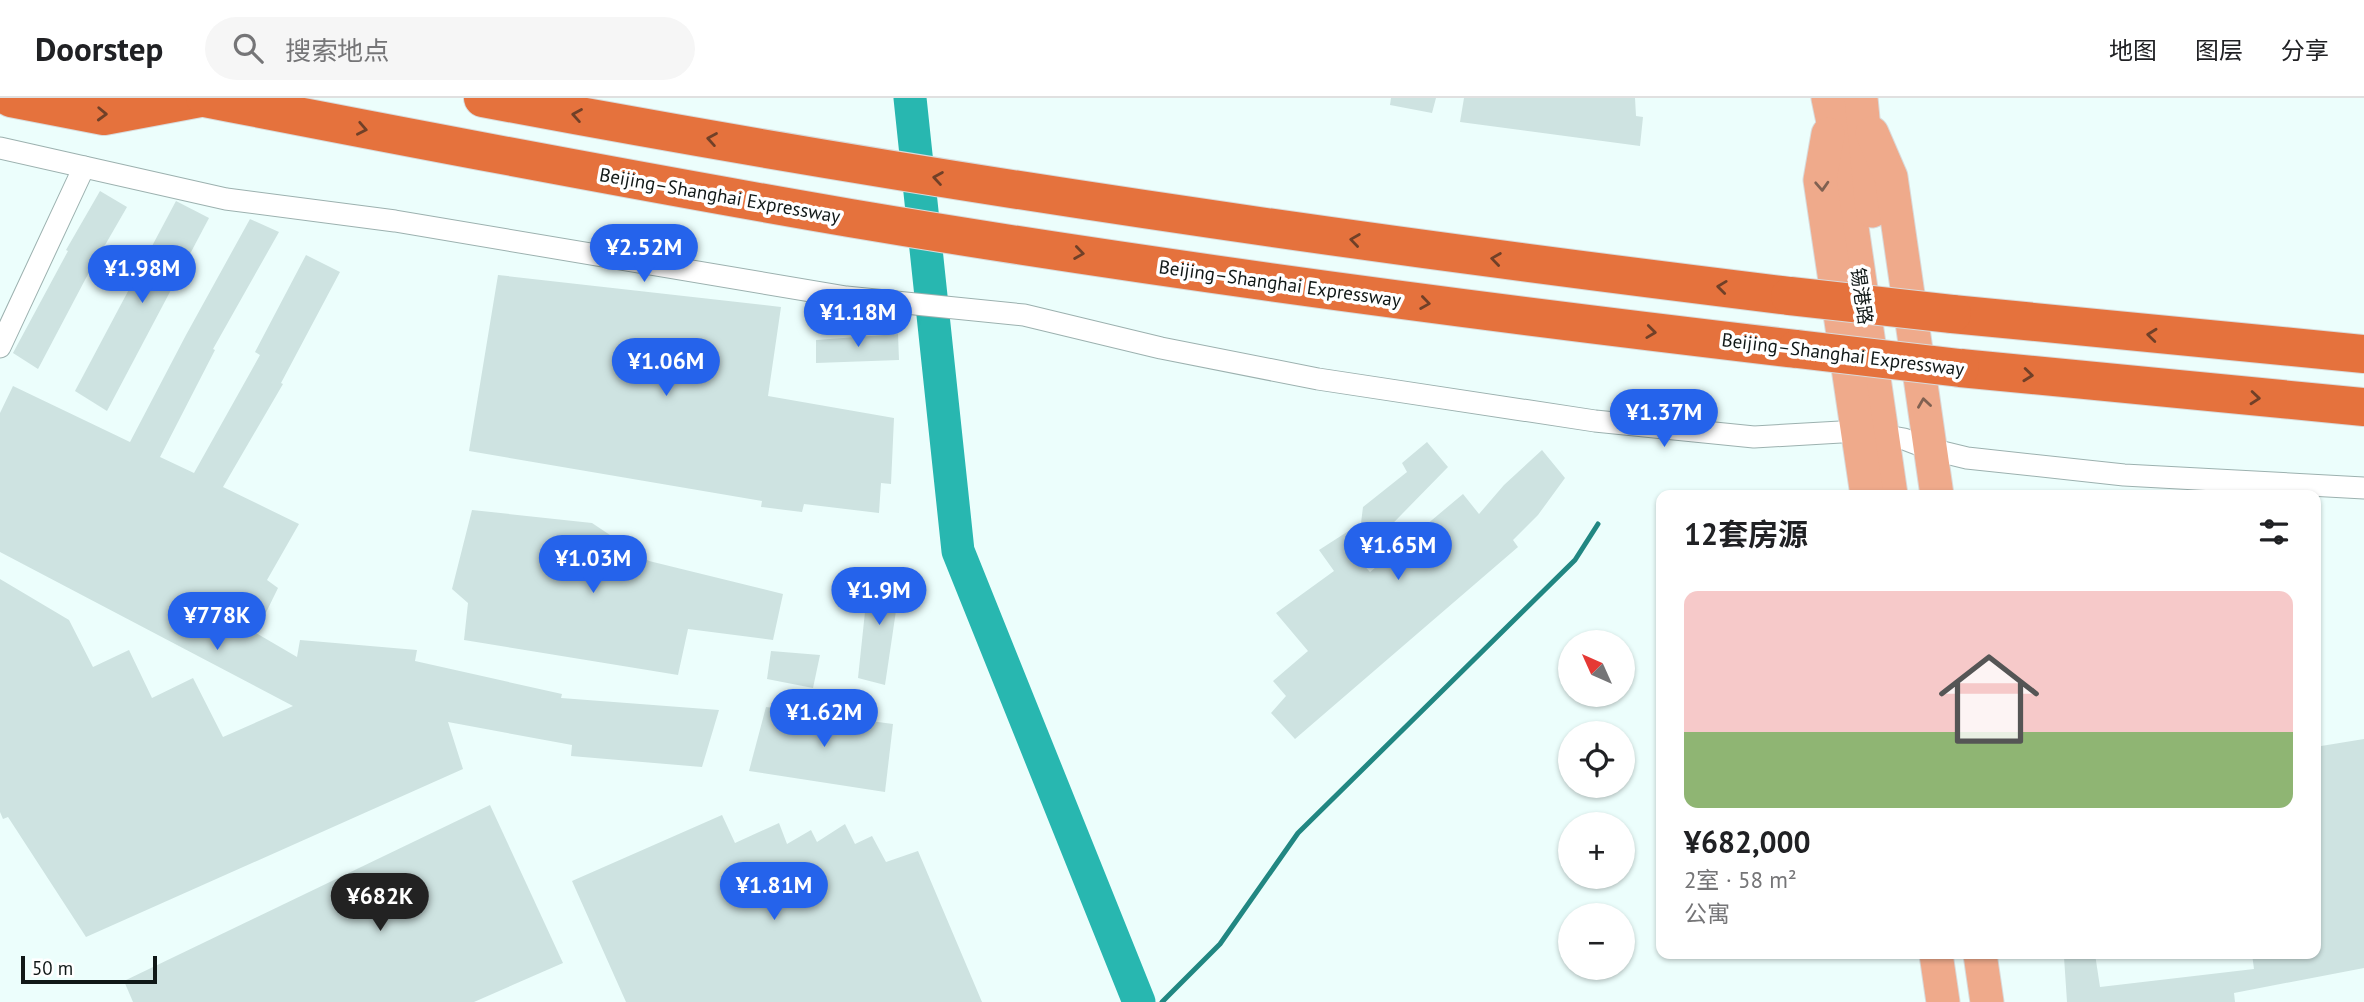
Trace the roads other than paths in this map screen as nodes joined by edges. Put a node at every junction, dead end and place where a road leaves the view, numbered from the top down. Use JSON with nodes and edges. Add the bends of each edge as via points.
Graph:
{"nodes":[{"id":1,"x":11,"y":98,"type":"edge"},
{"id":2,"x":203,"y":98,"type":"edge"},
{"id":3,"x":483,"y":98,"type":"edge"},
{"id":4,"x":1846,"y":107,"type":"edge"},
{"id":5,"x":0,"y":148,"type":"edge"},
{"id":6,"x":84,"y":167,"type":"junction"},
{"id":7,"x":0,"y":346,"type":"edge"},
{"id":8,"x":2364,"y":354,"type":"edge"},
{"id":9,"x":2364,"y":407,"type":"edge"},
{"id":10,"x":1894,"y":439,"type":"junction"},
{"id":11,"x":2364,"y":488,"type":"edge"},
{"id":12,"x":1869,"y":490,"type":"edge"},
{"id":13,"x":1891,"y":490,"type":"edge"},
{"id":14,"x":1911,"y":490,"type":"edge"},
{"id":15,"x":1933,"y":490,"type":"edge"},
{"id":16,"x":1937,"y":959,"type":"edge"},
{"id":17,"x":1959,"y":959,"type":"edge"},
{"id":18,"x":1981,"y":959,"type":"edge"},
{"id":19,"x":2004,"y":959,"type":"edge"},
{"id":20,"x":1943,"y":1002,"type":"edge"},
{"id":21,"x":1965,"y":1002,"type":"edge"},
{"id":22,"x":1987,"y":1002,"type":"edge"},
{"id":23,"x":2010,"y":1002,"type":"edge"}],
"edges":[{"from":1,"to":2,"type":"highway","name":"Beijing–Shanghai Expressway","one_way":true,"via":[[104,116]]},
{"from":2,"to":9,"type":"highway","name":"Beijing–Shanghai Expressway","one_way":true,"bridge":true,"via":[[851,218],[1525,317],[1960,369]]},
{"from":8,"to":3,"type":"highway","one_way":true,"bridge":true,"via":[[1790,296],[1292,232],[845,163]]},
{"from":10,"to":4,"type":"main road","one_way":true,"via":[[1891,177]]},
{"from":4,"to":10,"type":"main road","one_way":true,"via":[[1820,180]]},
{"from":5,"to":6,"type":"street"},
{"from":6,"to":7,"type":"street"},
{"from":6,"to":10,"type":"street","via":[[226,199],[395,221],[846,297],[1024,315],[1318,379],[1595,421],[1754,437]]},
{"from":10,"to":11,"type":"street","via":[[1967,457],[2124,475]]},
{"from":10,"to":12,"type":"main road"},
{"from":10,"to":13,"type":"main road"},
{"from":10,"to":14,"type":"main road"},
{"from":10,"to":15,"type":"main road"},
{"from":16,"to":20,"type":"main road"},
{"from":17,"to":21,"type":"main road"},
{"from":18,"to":22,"type":"main road"},
{"from":19,"to":23,"type":"main road"}]}
